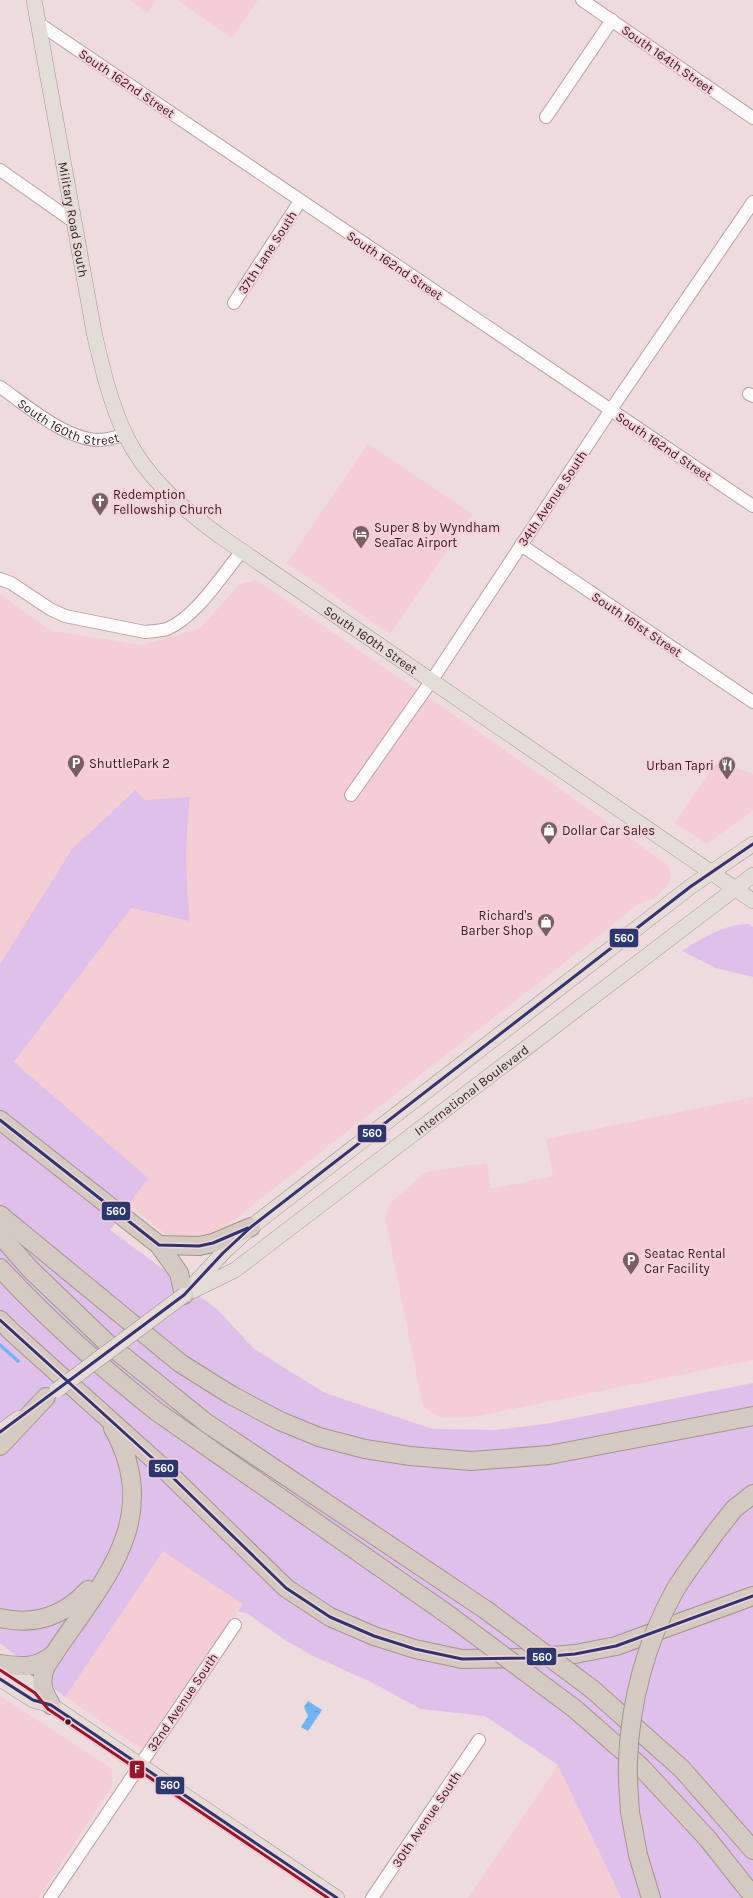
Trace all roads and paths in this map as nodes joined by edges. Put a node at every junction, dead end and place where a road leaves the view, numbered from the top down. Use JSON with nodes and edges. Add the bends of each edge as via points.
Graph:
{"nodes":[{"id":1,"x":34,"y":0,"type":"edge"},
{"id":2,"x":582,"y":0,"type":"edge"},
{"id":3,"x":612,"y":20,"type":"junction"},
{"id":4,"x":38,"y":23,"type":"junction"},
{"id":5,"x":546,"y":117,"type":"dead end"},
{"id":6,"x":753,"y":118,"type":"edge"},
{"id":7,"x":0,"y":170,"type":"edge"},
{"id":8,"x":300,"y":201,"type":"junction"},
{"id":9,"x":753,"y":202,"type":"edge"},
{"id":10,"x":74,"y":222,"type":"junction"},
{"id":11,"x":234,"y":303,"type":"dead end"},
{"id":12,"x":0,"y":387,"type":"edge"},
{"id":13,"x":610,"y":411,"type":"junction"},
{"id":14,"x":125,"y":435,"type":"junction"},
{"id":15,"x":753,"y":506,"type":"edge"},
{"id":16,"x":521,"y":545,"type":"junction"},
{"id":17,"x":242,"y":551,"type":"junction"},
{"id":18,"x":0,"y":579,"type":"edge"},
{"id":19,"x":432,"y":680,"type":"junction"},
{"id":20,"x":753,"y":702,"type":"edge"},
{"id":21,"x":351,"y":795,"type":"dead end"},
{"id":22,"x":753,"y":844,"type":"edge"},
{"id":23,"x":713,"y":872,"type":"junction"},
{"id":24,"x":753,"y":876,"type":"edge"},
{"id":25,"x":736,"y":889,"type":"junction"},
{"id":26,"x":753,"y":901,"type":"edge"},
{"id":27,"x":0,"y":1120,"type":"edge"},
{"id":28,"x":0,"y":1215,"type":"edge"},
{"id":29,"x":251,"y":1227,"type":"junction"},
{"id":30,"x":0,"y":1235,"type":"edge"},
{"id":31,"x":159,"y":1245,"type":"junction"},
{"id":32,"x":0,"y":1268,"type":"edge"},
{"id":33,"x":184,"y":1295,"type":"junction"},
{"id":34,"x":0,"y":1320,"type":"edge"},
{"id":35,"x":46,"y":1398,"type":"junction"},
{"id":36,"x":753,"y":1405,"type":"edge"},
{"id":37,"x":753,"y":1416,"type":"edge"},
{"id":38,"x":107,"y":1417,"type":"junction"},
{"id":39,"x":0,"y":1432,"type":"edge"},
{"id":40,"x":604,"y":1445,"type":"junction"},
{"id":41,"x":0,"y":1446,"type":"edge"},
{"id":42,"x":753,"y":1494,"type":"edge"},
{"id":43,"x":127,"y":1533,"type":"junction"},
{"id":44,"x":753,"y":1596,"type":"edge"},
{"id":45,"x":0,"y":1618,"type":"edge"},
{"id":46,"x":234,"y":1625,"type":"dead end"},
{"id":47,"x":53,"y":1655,"type":"junction"},
{"id":48,"x":0,"y":1664,"type":"edge"},
{"id":49,"x":0,"y":1679,"type":"edge"},
{"id":50,"x":52,"y":1706,"type":"junction"},
{"id":51,"x":479,"y":1740,"type":"dead end"},
{"id":52,"x":139,"y":1765,"type":"junction"},
{"id":53,"x":753,"y":1850,"type":"edge"},
{"id":54,"x":753,"y":1896,"type":"edge"},
{"id":55,"x":50,"y":1898,"type":"edge"},
{"id":56,"x":337,"y":1898,"type":"edge"},
{"id":57,"x":372,"y":1898,"type":"edge"},
{"id":58,"x":651,"y":1898,"type":"edge"}],
"edges":[{"from":1,"to":4,"type":"main road","name":"Military Road South"},
{"from":2,"to":3,"type":"street","name":"South 164th Street"},
{"from":3,"to":5,"type":"street"},
{"from":3,"to":6,"type":"street","name":"South 164th Street"},
{"from":4,"to":8,"type":"street","name":"South 162nd Street"},
{"from":4,"to":10,"type":"main road","name":"Military Road South"},
{"from":7,"to":10,"type":"street"},
{"from":8,"to":11,"type":"street","name":"37th Lane South"},
{"from":8,"to":13,"type":"street","name":"South 162nd Street"},
{"from":9,"to":13,"type":"street","name":"34th Avenue South"},
{"from":10,"to":14,"type":"main road","name":"Military Road South","via":[[104,377]]},
{"from":12,"to":14,"type":"street","name":"South 160th Street","via":[[60,428],[83,437],[96,440]]},
{"from":13,"to":15,"type":"street","name":"South 162nd Street"},
{"from":13,"to":16,"type":"street","name":"34th Avenue South"},
{"from":14,"to":17,"type":"main road","name":"South 160th Street","via":[[166,491],[192,515]]},
{"from":16,"to":19,"type":"street","name":"34th Avenue South"},
{"from":16,"to":20,"type":"street","name":"South 161st Street"},
{"from":17,"to":18,"type":"street","via":[[189,613],[173,626],[155,631],[145,632],[65,616]]},
{"from":17,"to":19,"type":"main road","name":"South 160th Street"},
{"from":19,"to":21,"type":"street","name":"34th Avenue South"},
{"from":19,"to":23,"type":"main road","name":"South 160th Street"},
{"from":22,"to":23,"type":"main road","name":"International Boulevard"},
{"from":23,"to":25,"type":"main road","name":"South 160th Street"},
{"from":23,"to":29,"type":"main road","name":"International Boulevard"},
{"from":24,"to":25,"type":"main road","name":"International Boulevard"},
{"from":25,"to":26,"type":"main road","name":"South 160th Street"},
{"from":25,"to":33,"type":"main road","name":"International Boulevard","via":[[236,1270]]},
{"from":27,"to":31,"type":"highway"},
{"from":28,"to":40,"type":"highway","via":[[180,1363],[231,1395],[280,1421],[319,1437],[365,1449],[471,1461],[549,1455]]},
{"from":29,"to":31,"type":"highway","via":[[199,1246]]},
{"from":29,"to":33,"type":"main road","name":"International Boulevard"},
{"from":30,"to":53,"type":"highway","bridge":true,"via":[[30,1269],[107,1343],[204,1422],[486,1610],[592,1689],[682,1769]]},
{"from":31,"to":33,"type":"highway","via":[[179,1273]]},
{"from":32,"to":54,"type":"highway","bridge":true,"via":[[62,1330],[156,1411],[450,1616],[575,1709],[640,1766],[707,1838]]},
{"from":33,"to":35,"type":"main road","name":"International Boulevard","bridge":true},
{"from":34,"to":38,"type":"highway"},
{"from":35,"to":39,"type":"main road","name":"International Boulevard"},
{"from":35,"to":41,"type":"highway"},
{"from":36,"to":40,"type":"highway","via":[[664,1424]]},
{"from":37,"to":40,"type":"highway"},
{"from":38,"to":43,"type":"highway","via":[[121,1442],[132,1482],[132,1506]]},
{"from":38,"to":44,"type":"highway","via":[[286,1588],[330,1617],[374,1636],[415,1649],[462,1659],[576,1654],[616,1646]]},
{"from":42,"to":58,"type":"highway","bridge":true,"via":[[734,1510],[715,1533],[675,1590],[657,1630],[634,1700],[628,1761],[630,1812],[638,1855]]},
{"from":43,"to":45,"type":"highway","via":[[89,1588],[71,1606],[43,1619],[23,1622]]},
{"from":43,"to":47,"type":"highway","via":[[109,1573]]},
{"from":46,"to":52,"type":"street","name":"32nd Avenue South"},
{"from":47,"to":48,"type":"highway","via":[[28,1667]]},
{"from":47,"to":50,"type":"highway","via":[[42,1675],[41,1684]]},
{"from":48,"to":50,"type":"main road","via":[[38,1689]]},
{"from":49,"to":50,"type":"main road","via":[[32,1700]]},
{"from":50,"to":52,"type":"main road"},
{"from":51,"to":57,"type":"street","name":"30th Avenue South"},
{"from":52,"to":55,"type":"street","name":"32nd Avenue South"},
{"from":52,"to":56,"type":"main road"}]}
